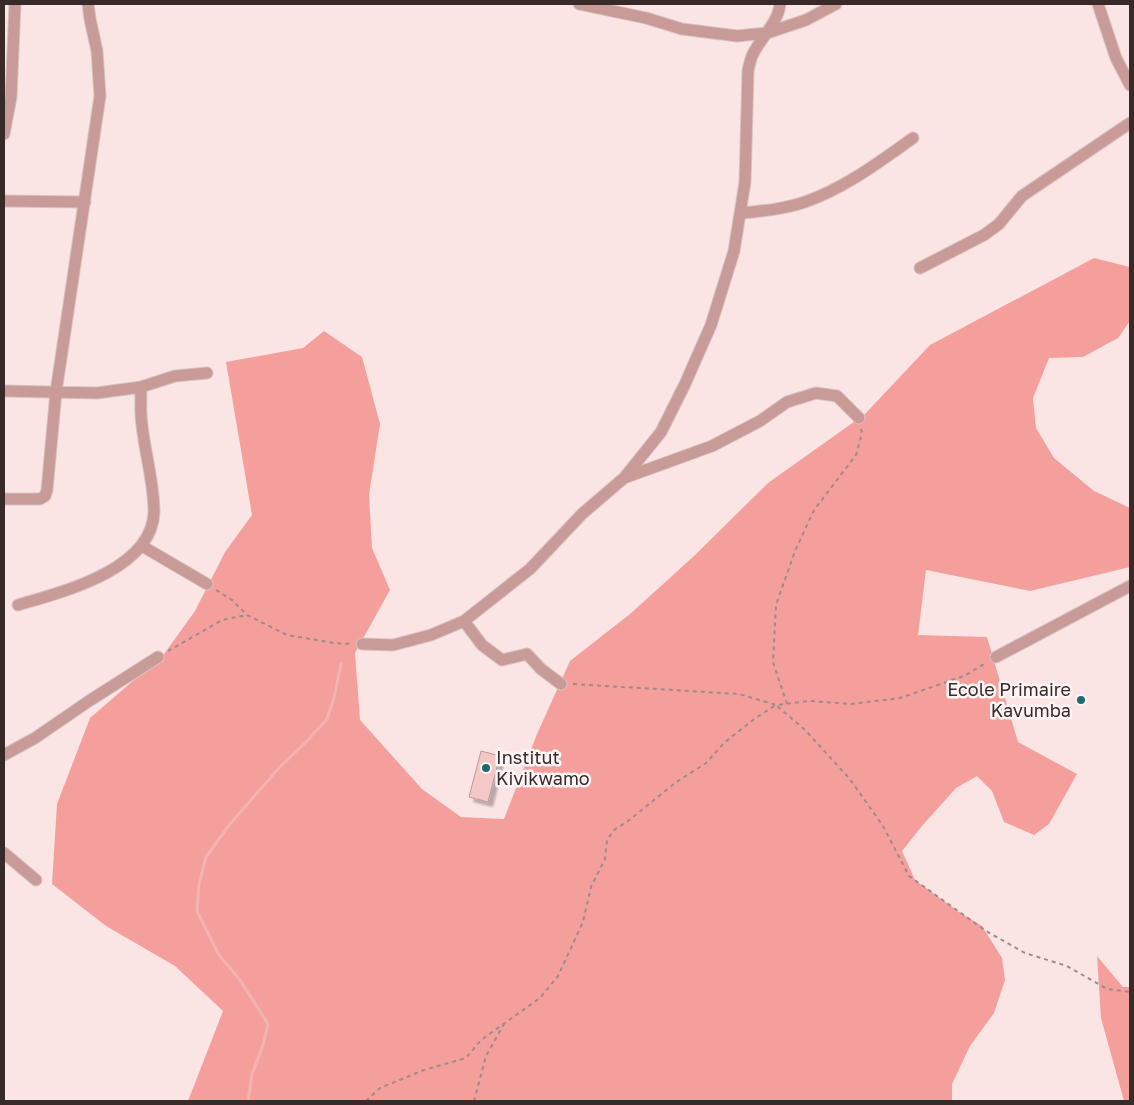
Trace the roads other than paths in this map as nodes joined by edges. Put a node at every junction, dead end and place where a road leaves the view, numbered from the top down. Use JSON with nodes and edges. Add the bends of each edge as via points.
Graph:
{"nodes":[{"id":1,"x":15,"y":4,"type":"edge"},
{"id":2,"x":88,"y":4,"type":"edge"},
{"id":3,"x":579,"y":4,"type":"edge"},
{"id":4,"x":780,"y":4,"type":"edge"},
{"id":5,"x":836,"y":4,"type":"edge"},
{"id":6,"x":1098,"y":4,"type":"edge"},
{"id":7,"x":768,"y":33,"type":"junction"},
{"id":8,"x":1130,"y":86,"type":"edge"},
{"id":9,"x":1130,"y":123,"type":"edge"},
{"id":10,"x":4,"y":134,"type":"edge"},
{"id":11,"x":913,"y":138,"type":"dead end"},
{"id":12,"x":4,"y":201,"type":"edge"},
{"id":13,"x":85,"y":202,"type":"junction"},
{"id":14,"x":741,"y":213,"type":"junction"},
{"id":15,"x":920,"y":268,"type":"dead end"},
{"id":16,"x":207,"y":373,"type":"dead end"},
{"id":17,"x":141,"y":387,"type":"junction"},
{"id":18,"x":4,"y":391,"type":"edge"},
{"id":19,"x":56,"y":392,"type":"junction"},
{"id":20,"x":859,"y":418,"type":"road end"},
{"id":21,"x":624,"y":478,"type":"junction"},
{"id":22,"x":4,"y":499,"type":"edge"},
{"id":23,"x":142,"y":546,"type":"junction"},
{"id":24,"x":207,"y":584,"type":"road end"},
{"id":25,"x":1130,"y":586,"type":"edge"},
{"id":26,"x":18,"y":605,"type":"dead end"},
{"id":27,"x":464,"y":621,"type":"junction"},
{"id":28,"x":362,"y":644,"type":"road end"},
{"id":29,"x":158,"y":657,"type":"road end"},
{"id":30,"x":996,"y":657,"type":"road end"},
{"id":31,"x":560,"y":684,"type":"road end"},
{"id":32,"x":4,"y":755,"type":"edge"},
{"id":33,"x":4,"y":853,"type":"edge"},
{"id":34,"x":36,"y":880,"type":"dead end"}],
"edges":[{"from":1,"to":10,"type":"street","via":[[11,97]]},
{"from":2,"to":13,"type":"street","via":[[97,51],[100,96]]},
{"from":3,"to":7,"type":"street","via":[[682,29],[737,36]]},
{"from":4,"to":7,"type":"street"},
{"from":5,"to":7,"type":"street","via":[[806,20]]},
{"from":6,"to":8,"type":"street","via":[[1116,58]]},
{"from":7,"to":14,"type":"street","via":[[753,55],[748,71]]},
{"from":9,"to":15,"type":"street","via":[[1022,196],[999,224],[984,235]]},
{"from":11,"to":14,"type":"street","via":[[866,172],[805,202],[774,210]]},
{"from":12,"to":13,"type":"street"},
{"from":13,"to":19,"type":"street"},
{"from":14,"to":21,"type":"street","via":[[734,251],[711,325],[661,432]]},
{"from":16,"to":17,"type":"street","via":[[175,376]]},
{"from":17,"to":19,"type":"street","via":[[97,393]]},
{"from":17,"to":23,"type":"street","via":[[142,424],[154,513]]},
{"from":18,"to":19,"type":"street"},
{"from":19,"to":22,"type":"street","via":[[45,496],[40,499]]},
{"from":20,"to":21,"type":"street","via":[[837,396],[816,393],[787,402],[760,421],[712,446]]},
{"from":21,"to":27,"type":"street","via":[[582,514],[530,570]]},
{"from":23,"to":24,"type":"street"},
{"from":23,"to":26,"type":"street","via":[[124,562],[97,577]]},
{"from":25,"to":30,"type":"street"},
{"from":27,"to":28,"type":"street","via":[[431,635],[393,645]]},
{"from":27,"to":31,"type":"street","via":[[482,645],[502,660],[527,654]]},
{"from":29,"to":32,"type":"street"},
{"from":33,"to":34,"type":"street"}]}
